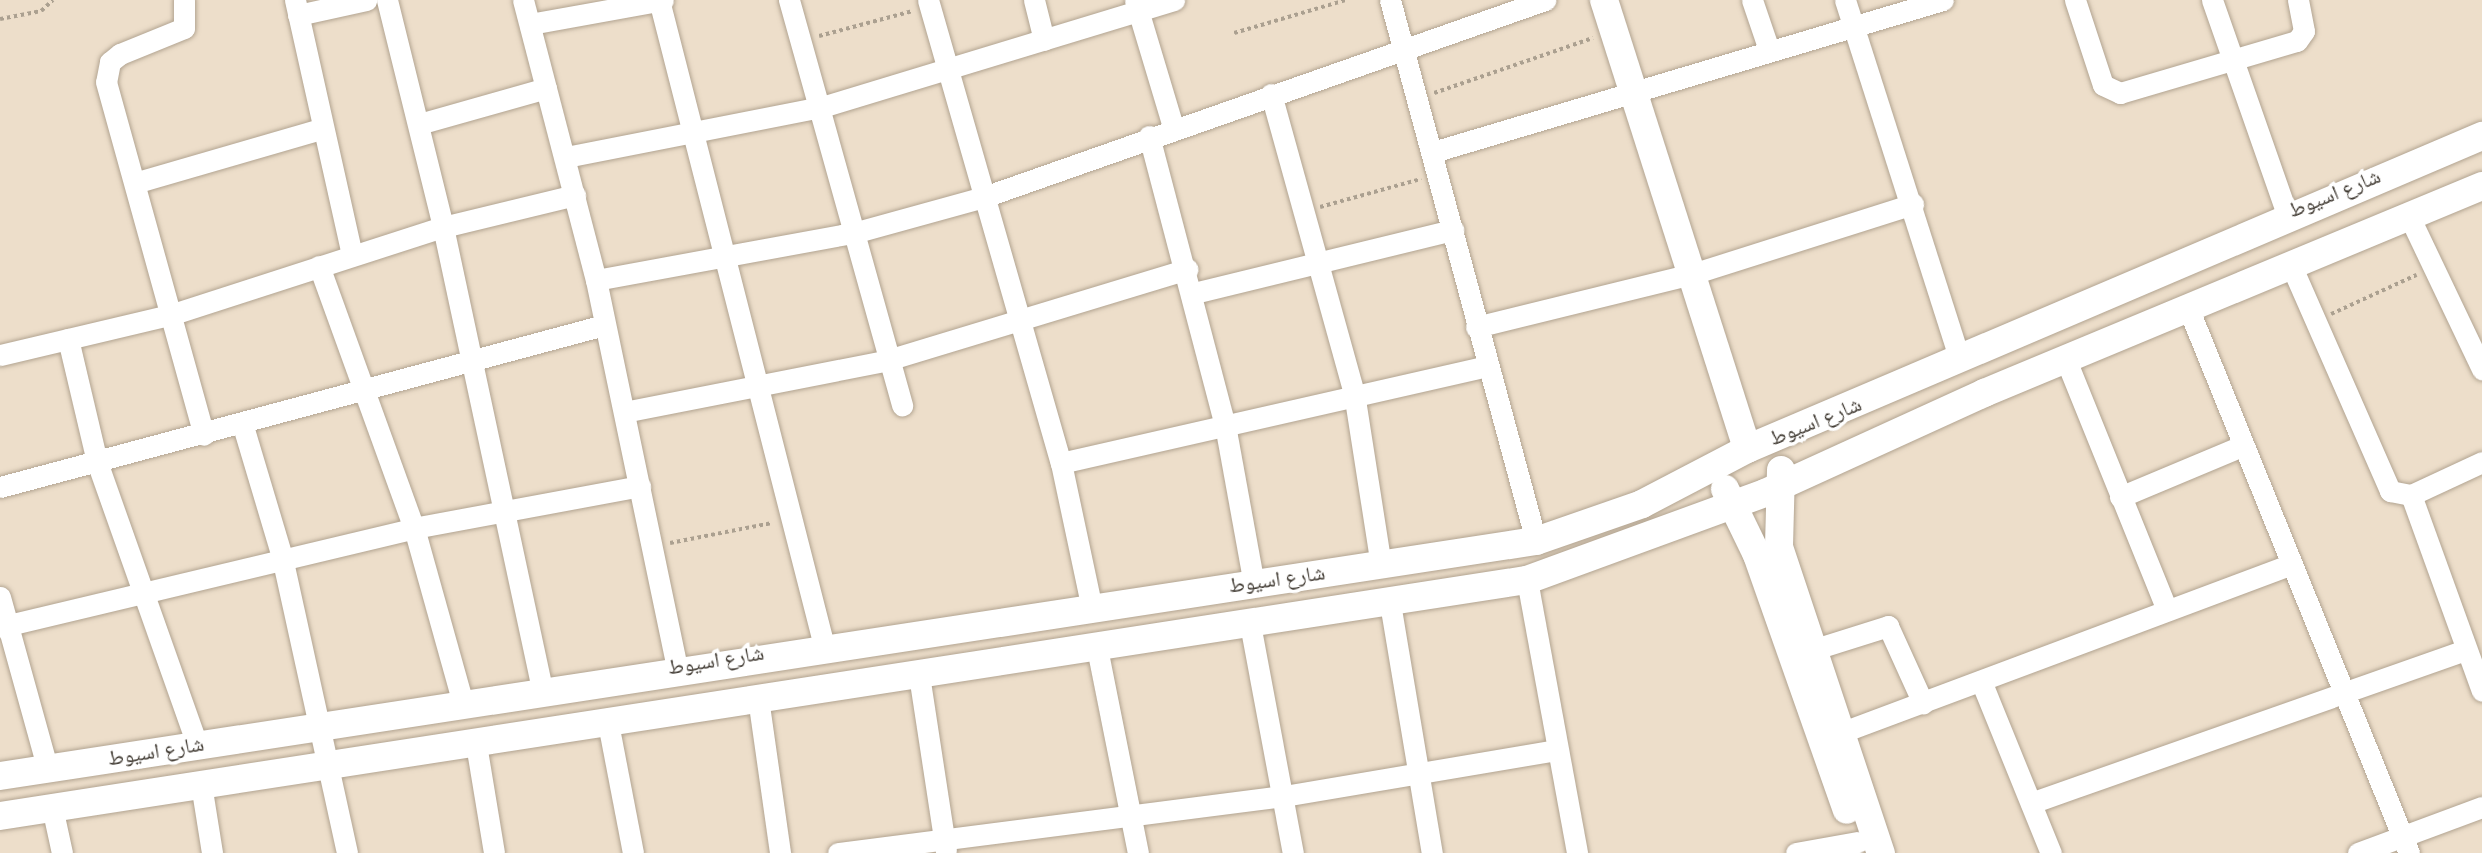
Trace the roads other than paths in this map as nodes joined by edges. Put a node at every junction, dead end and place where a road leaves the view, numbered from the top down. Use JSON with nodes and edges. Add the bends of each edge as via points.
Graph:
{"nodes":[{"id":1,"x":184,"y":0,"type":"edge"},
{"id":2,"x":366,"y":0,"type":"edge"},
{"id":3,"x":387,"y":0,"type":"edge"},
{"id":4,"x":523,"y":0,"type":"edge"},
{"id":5,"x":660,"y":0,"type":"edge"},
{"id":6,"x":789,"y":0,"type":"edge"},
{"id":7,"x":1034,"y":0,"type":"edge"},
{"id":8,"x":1174,"y":0,"type":"edge"},
{"id":9,"x":1390,"y":0,"type":"edge"},
{"id":10,"x":1545,"y":0,"type":"edge"},
{"id":11,"x":1604,"y":0,"type":"edge"},
{"id":12,"x":1752,"y":0,"type":"edge"},
{"id":13,"x":1845,"y":0,"type":"edge"},
{"id":14,"x":2075,"y":0,"type":"edge"},
{"id":15,"x":2212,"y":0,"type":"edge"},
{"id":16,"x":2298,"y":0,"type":"edge"},
{"id":17,"x":1932,"y":1,"type":"edge"},
{"id":18,"x":929,"y":3,"type":"edge"},
{"id":19,"x":1136,"y":6,"type":"edge"},
{"id":20,"x":296,"y":7,"type":"edge"},
{"id":21,"x":530,"y":24,"type":"junction"},
{"id":22,"x":1854,"y":25,"type":"junction"},
{"id":23,"x":1044,"y":40,"type":"junction"},
{"id":24,"x":1405,"y":49,"type":"junction"},
{"id":25,"x":1769,"y":50,"type":"junction"},
{"id":26,"x":2232,"y":61,"type":"junction"},
{"id":27,"x":949,"y":72,"type":"junction"},
{"id":28,"x":546,"y":88,"type":"junction"},
{"id":29,"x":1270,"y":94,"type":"junction"},
{"id":30,"x":1633,"y":94,"type":"junction"},
{"id":31,"x":822,"y":107,"type":"junction"},
{"id":32,"x":419,"y":124,"type":"junction"},
{"id":33,"x":1173,"y":127,"type":"junction"},
{"id":34,"x":694,"y":128,"type":"junction"},
{"id":35,"x":320,"y":129,"type":"junction"},
{"id":36,"x":1149,"y":136,"type":"junction"},
{"id":37,"x":2482,"y":136,"type":"edge"},
{"id":38,"x":2449,"y":149,"type":"junction"},
{"id":39,"x":1433,"y":152,"type":"junction"},
{"id":40,"x":566,"y":157,"type":"junction"},
{"id":41,"x":138,"y":182,"type":"junction"},
{"id":42,"x":2474,"y":189,"type":"edge"},
{"id":43,"x":575,"y":195,"type":"junction"},
{"id":44,"x":984,"y":197,"type":"junction"},
{"id":45,"x":1913,"y":204,"type":"junction"},
{"id":46,"x":2287,"y":214,"type":"junction"},
{"id":47,"x":2409,"y":216,"type":"junction"},
{"id":48,"x":443,"y":227,"type":"junction"},
{"id":49,"x":1453,"y":230,"type":"junction"},
{"id":50,"x":853,"y":233,"type":"junction"},
{"id":51,"x":352,"y":255,"type":"junction"},
{"id":52,"x":722,"y":261,"type":"junction"},
{"id":53,"x":1319,"y":263,"type":"junction"},
{"id":54,"x":2291,"y":265,"type":"junction"},
{"id":55,"x":319,"y":266,"type":"junction"},
{"id":56,"x":1188,"y":269,"type":"junction"},
{"id":57,"x":1692,"y":274,"type":"junction"},
{"id":58,"x":596,"y":280,"type":"junction"},
{"id":59,"x":1194,"y":293,"type":"junction"},
{"id":60,"x":2189,"y":310,"type":"junction"},
{"id":61,"x":173,"y":314,"type":"junction"},
{"id":62,"x":1021,"y":321,"type":"junction"},
{"id":63,"x":604,"y":325,"type":"junction"},
{"id":64,"x":1476,"y":327,"type":"junction"},
{"id":65,"x":68,"y":339,"type":"junction"},
{"id":66,"x":0,"y":355,"type":"edge"},
{"id":67,"x":472,"y":358,"type":"junction"},
{"id":68,"x":888,"y":360,"type":"junction"},
{"id":69,"x":1960,"y":360,"type":"junction"},
{"id":70,"x":2066,"y":360,"type":"junction"},
{"id":71,"x":1487,"y":366,"type":"junction"},
{"id":72,"x":2482,"y":369,"type":"edge"},
{"id":73,"x":364,"y":386,"type":"junction"},
{"id":74,"x":755,"y":387,"type":"junction"},
{"id":75,"x":1354,"y":393,"type":"junction"},
{"id":76,"x":902,"y":406,"type":"dead end"},
{"id":77,"x":624,"y":412,"type":"junction"},
{"id":78,"x":1225,"y":425,"type":"junction"},
{"id":79,"x":243,"y":426,"type":"junction"},
{"id":80,"x":204,"y":435,"type":"junction"},
{"id":81,"x":2242,"y":446,"type":"junction"},
{"id":82,"x":1758,"y":447,"type":"junction"},
{"id":83,"x":97,"y":462,"type":"junction"},
{"id":84,"x":2482,"y":462,"type":"edge"},
{"id":85,"x":1061,"y":463,"type":"junction"},
{"id":86,"x":1724,"y":465,"type":"junction"},
{"id":87,"x":1782,"y":482,"type":"junction"},
{"id":88,"x":640,"y":486,"type":"junction"},
{"id":89,"x":0,"y":487,"type":"edge"},
{"id":90,"x":2411,"y":495,"type":"junction"},
{"id":91,"x":2120,"y":497,"type":"junction"},
{"id":92,"x":1732,"y":504,"type":"junction"},
{"id":93,"x":502,"y":513,"type":"junction"},
{"id":94,"x":414,"y":528,"type":"junction"},
{"id":95,"x":1536,"y":541,"type":"junction"},
{"id":96,"x":1768,"y":551,"type":"junction"},
{"id":97,"x":282,"y":557,"type":"junction"},
{"id":98,"x":2291,"y":565,"type":"junction"},
{"id":99,"x":1381,"y":566,"type":"junction"},
{"id":100,"x":1527,"y":580,"type":"junction"},
{"id":101,"x":1254,"y":584,"type":"junction"},
{"id":102,"x":140,"y":594,"type":"junction"},
{"id":103,"x":0,"y":597,"type":"edge"},
{"id":104,"x":1390,"y":603,"type":"junction"},
{"id":105,"x":1092,"y":609,"type":"junction"},
{"id":106,"x":2167,"y":610,"type":"junction"},
{"id":107,"x":989,"y":623,"type":"junction"},
{"id":108,"x":1250,"y":624,"type":"junction"},
{"id":109,"x":4,"y":626,"type":"edge"},
{"id":110,"x":824,"y":646,"type":"junction"},
{"id":111,"x":1097,"y":648,"type":"junction"},
{"id":112,"x":1812,"y":650,"type":"junction"},
{"id":113,"x":2465,"y":650,"type":"junction"},
{"id":114,"x":999,"y":663,"type":"junction"},
{"id":115,"x":677,"y":669,"type":"junction"},
{"id":116,"x":919,"y":676,"type":"junction"},
{"id":117,"x":1981,"y":681,"type":"junction"},
{"id":118,"x":542,"y":690,"type":"junction"},
{"id":119,"x":2341,"y":691,"type":"junction"},
{"id":120,"x":2482,"y":691,"type":"edge"},
{"id":121,"x":758,"y":698,"type":"junction"},
{"id":122,"x":1923,"y":703,"type":"junction"},
{"id":123,"x":463,"y":704,"type":"junction"},
{"id":124,"x":608,"y":723,"type":"junction"},
{"id":125,"x":321,"y":726,"type":"junction"},
{"id":126,"x":1840,"y":733,"type":"junction"},
{"id":127,"x":476,"y":744,"type":"junction"},
{"id":128,"x":198,"y":747,"type":"junction"},
{"id":129,"x":1558,"y":750,"type":"junction"},
{"id":130,"x":329,"y":765,"type":"junction"},
{"id":131,"x":48,"y":770,"type":"junction"},
{"id":132,"x":2,"y":776,"type":"edge"},
{"id":133,"x":1417,"y":776,"type":"junction"},
{"id":134,"x":201,"y":784,"type":"junction"},
{"id":135,"x":1284,"y":796,"type":"junction"},
{"id":136,"x":2031,"y":803,"type":"junction"},
{"id":137,"x":52,"y":807,"type":"junction"},
{"id":138,"x":2482,"y":807,"type":"edge"},
{"id":139,"x":6,"y":814,"type":"edge"},
{"id":140,"x":1129,"y":814,"type":"junction"},
{"id":141,"x":2406,"y":845,"type":"edge"},
{"id":142,"x":945,"y":846,"type":"edge"},
{"id":143,"x":1867,"y":849,"type":"edge"},
{"id":144,"x":62,"y":853,"type":"edge"},
{"id":145,"x":212,"y":853,"type":"edge"},
{"id":146,"x":346,"y":853,"type":"edge"},
{"id":147,"x":494,"y":853,"type":"edge"},
{"id":148,"x":633,"y":853,"type":"edge"},
{"id":149,"x":780,"y":853,"type":"edge"},
{"id":150,"x":838,"y":853,"type":"edge"},
{"id":151,"x":1138,"y":853,"type":"edge"},
{"id":152,"x":1293,"y":853,"type":"edge"},
{"id":153,"x":1432,"y":853,"type":"edge"},
{"id":154,"x":1577,"y":853,"type":"edge"},
{"id":155,"x":1796,"y":853,"type":"edge"},
{"id":156,"x":2052,"y":853,"type":"edge"},
{"id":157,"x":2358,"y":853,"type":"edge"}],
"edges":[{"from":1,"to":41,"type":"street","via":[[187,21],[178,34],[120,54],[107,69],[111,103]]},
{"from":2,"to":20,"type":"street"},
{"from":3,"to":32,"type":"street"},
{"from":4,"to":21,"type":"street"},
{"from":5,"to":21,"type":"street"},
{"from":5,"to":34,"type":"street"},
{"from":6,"to":31,"type":"street"},
{"from":7,"to":23,"type":"street"},
{"from":8,"to":19,"type":"street"},
{"from":9,"to":24,"type":"street"},
{"from":10,"to":24,"type":"street"},
{"from":11,"to":30,"type":"street"},
{"from":12,"to":25,"type":"street"},
{"from":13,"to":22,"type":"street"},
{"from":14,"to":26,"type":"street","via":[[2110,90],[2151,88]]},
{"from":15,"to":26,"type":"street"},
{"from":16,"to":26,"type":"street","via":[[2302,37]]},
{"from":17,"to":22,"type":"street"},
{"from":18,"to":27,"type":"street"},
{"from":19,"to":23,"type":"street"},
{"from":19,"to":33,"type":"street"},
{"from":20,"to":35,"type":"street"},
{"from":21,"to":28,"type":"street"},
{"from":22,"to":25,"type":"street"},
{"from":22,"to":45,"type":"street"},
{"from":23,"to":27,"type":"street"},
{"from":24,"to":29,"type":"street"},
{"from":24,"to":39,"type":"street"},
{"from":25,"to":30,"type":"street"},
{"from":26,"to":46,"type":"street"},
{"from":27,"to":31,"type":"street"},
{"from":27,"to":44,"type":"street"},
{"from":28,"to":32,"type":"street"},
{"from":28,"to":40,"type":"street"},
{"from":29,"to":33,"type":"street"},
{"from":29,"to":53,"type":"street"},
{"from":30,"to":39,"type":"street"},
{"from":30,"to":57,"type":"street"},
{"from":31,"to":34,"type":"street"},
{"from":31,"to":50,"type":"street"},
{"from":32,"to":48,"type":"street"},
{"from":33,"to":36,"type":"street"},
{"from":34,"to":40,"type":"street"},
{"from":34,"to":52,"type":"street"},
{"from":35,"to":41,"type":"street"},
{"from":35,"to":51,"type":"street"},
{"from":36,"to":44,"type":"street"},
{"from":36,"to":56,"type":"street"},
{"from":37,"to":38,"type":"street","name":"شارع اسيوط"},
{"from":38,"to":42,"type":"street"},
{"from":38,"to":46,"type":"street","name":"شارع اسيوط"},
{"from":39,"to":49,"type":"street"},
{"from":40,"to":43,"type":"street"},
{"from":41,"to":61,"type":"street"},
{"from":42,"to":47,"type":"street","name":"شارع اسيوط"},
{"from":43,"to":48,"type":"street"},
{"from":43,"to":58,"type":"street"},
{"from":44,"to":50,"type":"street"},
{"from":44,"to":62,"type":"street"},
{"from":45,"to":57,"type":"street"},
{"from":45,"to":69,"type":"street"},
{"from":46,"to":69,"type":"street","name":"شارع اسيوط"},
{"from":47,"to":54,"type":"street","name":"شارع اسيوط"},
{"from":47,"to":72,"type":"street"},
{"from":48,"to":51,"type":"street"},
{"from":48,"to":67,"type":"street"},
{"from":49,"to":53,"type":"street"},
{"from":49,"to":64,"type":"street"},
{"from":50,"to":52,"type":"street"},
{"from":50,"to":68,"type":"street"},
{"from":51,"to":55,"type":"street"},
{"from":52,"to":58,"type":"street"},
{"from":52,"to":74,"type":"street"},
{"from":53,"to":59,"type":"street"},
{"from":53,"to":75,"type":"street"},
{"from":54,"to":60,"type":"street","name":"شارع اسيوط"},
{"from":54,"to":90,"type":"street","via":[[2385,486]]},
{"from":55,"to":61,"type":"street"},
{"from":55,"to":73,"type":"street"},
{"from":56,"to":59,"type":"street"},
{"from":56,"to":62,"type":"street"},
{"from":57,"to":64,"type":"street"},
{"from":57,"to":82,"type":"street"},
{"from":58,"to":63,"type":"street"},
{"from":59,"to":78,"type":"street"},
{"from":60,"to":70,"type":"street","name":"شارع اسيوط"},
{"from":60,"to":81,"type":"street"},
{"from":61,"to":65,"type":"street"},
{"from":61,"to":80,"type":"street"},
{"from":62,"to":68,"type":"street"},
{"from":62,"to":85,"type":"street"},
{"from":63,"to":67,"type":"street"},
{"from":63,"to":77,"type":"street"},
{"from":64,"to":71,"type":"street"},
{"from":65,"to":66,"type":"street"},
{"from":65,"to":83,"type":"street"},
{"from":67,"to":73,"type":"street"},
{"from":67,"to":93,"type":"street"},
{"from":68,"to":74,"type":"street"},
{"from":68,"to":76,"type":"street"},
{"from":69,"to":82,"type":"street","name":"شارع اسيوط"},
{"from":70,"to":87,"type":"street","name":"شارع اسيوط"},
{"from":70,"to":91,"type":"street"},
{"from":71,"to":75,"type":"street"},
{"from":71,"to":95,"type":"street"},
{"from":73,"to":79,"type":"street"},
{"from":73,"to":94,"type":"street"},
{"from":74,"to":77,"type":"street"},
{"from":74,"to":110,"type":"street"},
{"from":75,"to":78,"type":"street"},
{"from":75,"to":99,"type":"street"},
{"from":77,"to":88,"type":"street"},
{"from":78,"to":85,"type":"street"},
{"from":78,"to":101,"type":"street"},
{"from":79,"to":80,"type":"street"},
{"from":79,"to":97,"type":"street"},
{"from":80,"to":83,"type":"street"},
{"from":81,"to":91,"type":"street"},
{"from":81,"to":98,"type":"street"},
{"from":82,"to":86,"type":"street","name":"شارع اسيوط"},
{"from":82,"to":87,"type":"street"},
{"from":83,"to":89,"type":"street"},
{"from":83,"to":102,"type":"street"},
{"from":84,"to":90,"type":"street"},
{"from":85,"to":105,"type":"street"},
{"from":86,"to":92,"type":"street","via":[[1723,485]]},
{"from":86,"to":95,"type":"street","name":"شارع اسيوط","via":[[1642,504]]},
{"from":87,"to":92,"type":"street","name":"شارع اسيوط"},
{"from":87,"to":96,"type":"street"},
{"from":88,"to":93,"type":"street"},
{"from":88,"to":115,"type":"street"},
{"from":90,"to":113,"type":"street"},
{"from":91,"to":106,"type":"street"},
{"from":92,"to":96,"type":"street"},
{"from":92,"to":100,"type":"street","name":"شارع اسيوط"},
{"from":93,"to":94,"type":"street"},
{"from":93,"to":118,"type":"street"},
{"from":94,"to":97,"type":"street"},
{"from":94,"to":123,"type":"street"},
{"from":95,"to":99,"type":"street","name":"شارع اسيوط"},
{"from":96,"to":112,"type":"street"},
{"from":96,"to":143,"type":"street"},
{"from":97,"to":102,"type":"street"},
{"from":97,"to":125,"type":"street"},
{"from":98,"to":106,"type":"street"},
{"from":98,"to":119,"type":"street"},
{"from":99,"to":101,"type":"street","name":"شارع اسيوط"},
{"from":100,"to":104,"type":"street","name":"شارع اسيوط"},
{"from":100,"to":129,"type":"street"},
{"from":101,"to":105,"type":"street","name":"شارع اسيوط"},
{"from":102,"to":109,"type":"street"},
{"from":102,"to":128,"type":"street"},
{"from":103,"to":109,"type":"street"},
{"from":104,"to":108,"type":"street","name":"شارع اسيوط"},
{"from":104,"to":133,"type":"street"},
{"from":105,"to":107,"type":"street","name":"شارع اسيوط"},
{"from":106,"to":117,"type":"street"},
{"from":107,"to":110,"type":"street","name":"شارع اسيوط"},
{"from":107,"to":114,"type":"street"},
{"from":108,"to":111,"type":"street","name":"شارع اسيوط"},
{"from":108,"to":135,"type":"street"},
{"from":109,"to":131,"type":"street"},
{"from":110,"to":115,"type":"street","name":"شارع اسيوط"},
{"from":111,"to":114,"type":"street","name":"شارع اسيوط"},
{"from":111,"to":140,"type":"street"},
{"from":112,"to":122,"type":"street","via":[[1888,626]]},
{"from":112,"to":126,"type":"street"},
{"from":113,"to":119,"type":"street"},
{"from":113,"to":120,"type":"street"},
{"from":114,"to":116,"type":"street","name":"شارع اسيوط"},
{"from":115,"to":118,"type":"street","name":"شارع اسيوط"},
{"from":116,"to":121,"type":"street","name":"شارع اسيوط"},
{"from":116,"to":142,"type":"street"},
{"from":117,"to":122,"type":"street"},
{"from":117,"to":136,"type":"street"},
{"from":118,"to":123,"type":"street","name":"شارع اسيوط"},
{"from":119,"to":136,"type":"street"},
{"from":119,"to":141,"type":"street"},
{"from":121,"to":124,"type":"street","name":"شارع اسيوط"},
{"from":121,"to":149,"type":"street"},
{"from":122,"to":126,"type":"street"},
{"from":123,"to":125,"type":"street","name":"شارع اسيوط"},
{"from":124,"to":127,"type":"street","name":"شارع اسيوط"},
{"from":124,"to":148,"type":"street"},
{"from":125,"to":128,"type":"street","name":"شارع اسيوط"},
{"from":125,"to":130,"type":"street"},
{"from":126,"to":143,"type":"street"},
{"from":127,"to":130,"type":"street","name":"شارع اسيوط"},
{"from":127,"to":147,"type":"street"},
{"from":128,"to":131,"type":"street","name":"شارع اسيوط"},
{"from":129,"to":133,"type":"street"},
{"from":129,"to":154,"type":"street"},
{"from":130,"to":134,"type":"street","name":"شارع اسيوط"},
{"from":130,"to":146,"type":"street"},
{"from":131,"to":132,"type":"street","name":"شارع اسيوط"},
{"from":132,"to":139,"type":"street"},
{"from":133,"to":135,"type":"street"},
{"from":133,"to":153,"type":"street"},
{"from":134,"to":137,"type":"street","name":"شارع اسيوط"},
{"from":134,"to":145,"type":"street"},
{"from":135,"to":140,"type":"street"},
{"from":135,"to":152,"type":"street"},
{"from":136,"to":156,"type":"street"},
{"from":137,"to":139,"type":"street","name":"شارع اسيوط"},
{"from":137,"to":144,"type":"street"},
{"from":138,"to":141,"type":"street"},
{"from":140,"to":142,"type":"street"},
{"from":140,"to":151,"type":"street"},
{"from":141,"to":157,"type":"street"},
{"from":142,"to":150,"type":"street"},
{"from":143,"to":155,"type":"street"}]}
